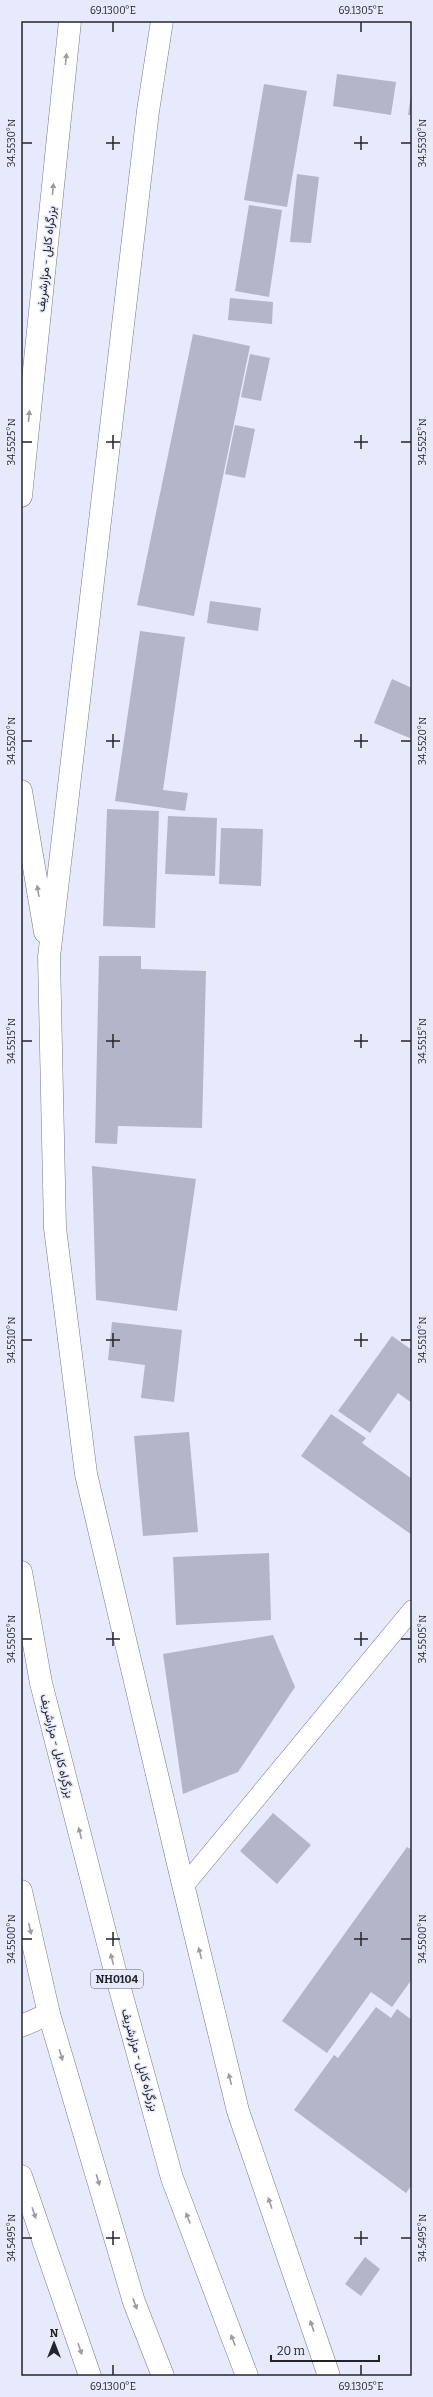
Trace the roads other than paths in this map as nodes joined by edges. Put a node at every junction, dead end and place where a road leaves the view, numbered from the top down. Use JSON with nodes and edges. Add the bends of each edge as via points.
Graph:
{"nodes":[{"id":1,"x":70,"y":21,"type":"edge"},
{"id":2,"x":162,"y":21,"type":"edge"},
{"id":3,"x":21,"y":496,"type":"edge"},
{"id":4,"x":21,"y":791,"type":"edge"},
{"id":5,"x":49,"y":957,"type":"junction"},
{"id":6,"x":21,"y":1572,"type":"edge"},
{"id":7,"x":412,"y":1610,"type":"edge"},
{"id":8,"x":184,"y":1886,"type":"junction"},
{"id":9,"x":21,"y":1891,"type":"edge"},
{"id":10,"x":49,"y":2014,"type":"junction"},
{"id":11,"x":21,"y":2026,"type":"edge"},
{"id":12,"x":21,"y":2176,"type":"edge"},
{"id":13,"x":90,"y":2376,"type":"edge"},
{"id":14,"x":163,"y":2376,"type":"edge"},
{"id":15,"x":247,"y":2376,"type":"edge"},
{"id":16,"x":329,"y":2376,"type":"edge"}],
"edges":[{"from":3,"to":1,"type":"main road","name":"بزرگراه کابل - مزارشریف","one_way":true},
{"from":2,"to":5,"type":"main road","via":[[148,111]]},
{"from":5,"to":4,"type":"main road","one_way":true},
{"from":5,"to":8,"type":"main road","via":[[54,1228],[86,1474]]},
{"from":15,"to":6,"type":"main road","name":"بزرگراه کابل - مزارشریف","number":"NH0104","one_way":true,"via":[[172,2178],[114,1968],[43,1691]]},
{"from":7,"to":8,"type":"lane"},
{"from":16,"to":8,"type":"main road","one_way":true,"via":[[238,2111]]},
{"from":9,"to":10,"type":"main road","one_way":true},
{"from":10,"to":11,"type":"main road"},
{"from":10,"to":14,"type":"main road","one_way":true,"via":[[134,2302]]},
{"from":12,"to":13,"type":"main road","one_way":true}]}
